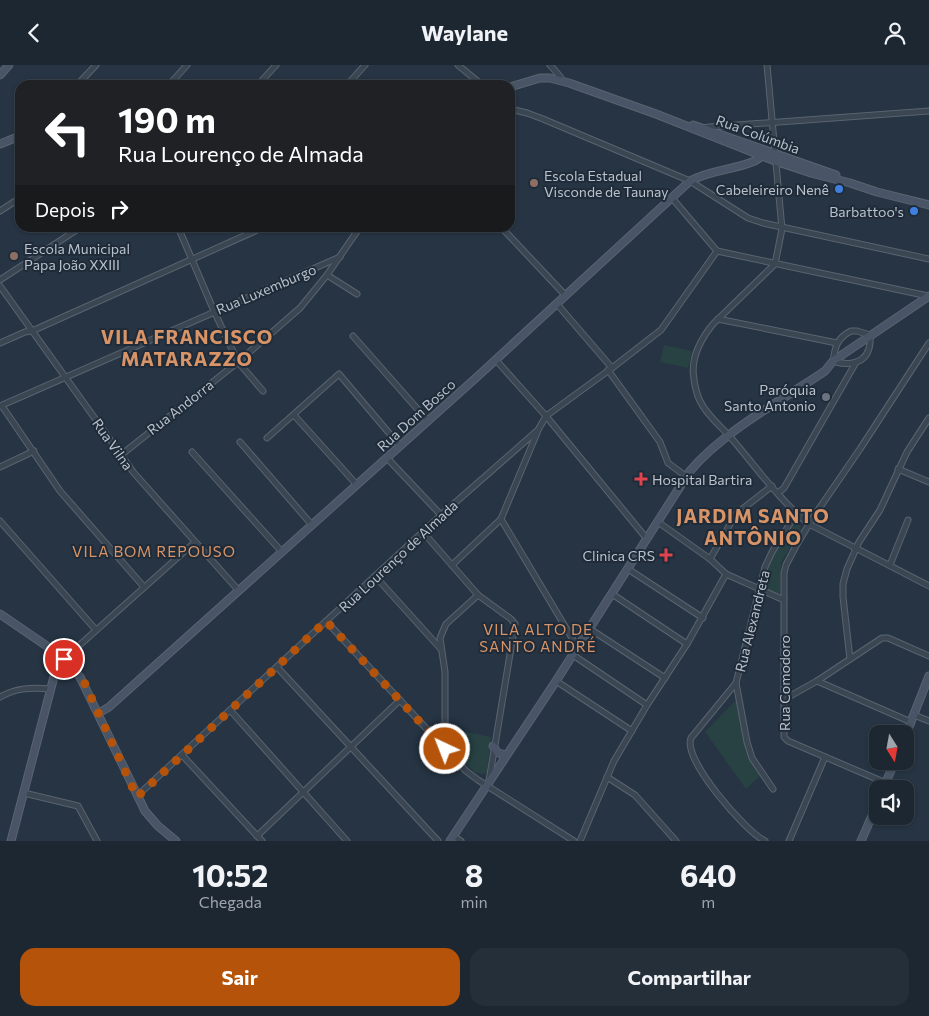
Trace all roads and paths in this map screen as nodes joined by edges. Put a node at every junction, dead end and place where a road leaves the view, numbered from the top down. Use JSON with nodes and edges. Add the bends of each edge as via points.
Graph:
{"nodes":[{"id":1,"x":9,"y":65,"type":"edge"},
{"id":2,"x":96,"y":65,"type":"edge"},
{"id":3,"x":187,"y":65,"type":"edge"},
{"id":4,"x":276,"y":65,"type":"edge"},
{"id":5,"x":365,"y":65,"type":"edge"},
{"id":6,"x":458,"y":65,"type":"edge"},
{"id":7,"x":550,"y":65,"type":"edge"},
{"id":8,"x":768,"y":65,"type":"edge"},
{"id":9,"x":0,"y":75,"type":"edge"},
{"id":10,"x":550,"y":78,"type":"junction"},
{"id":11,"x":82,"y":80,"type":"edge"},
{"id":12,"x":174,"y":80,"type":"edge"},
{"id":13,"x":262,"y":80,"type":"edge"},
{"id":14,"x":352,"y":80,"type":"edge"},
{"id":15,"x":476,"y":80,"type":"edge"},
{"id":16,"x":563,"y":81,"type":"junction"},
{"id":17,"x":515,"y":86,"type":"edge"},
{"id":18,"x":515,"y":111,"type":"edge"},
{"id":19,"x":929,"y":111,"type":"edge"},
{"id":20,"x":772,"y":122,"type":"junction"},
{"id":21,"x":702,"y":130,"type":"junction"},
{"id":22,"x":15,"y":138,"type":"edge"},
{"id":23,"x":0,"y":144,"type":"edge"},
{"id":24,"x":761,"y":156,"type":"junction"},
{"id":25,"x":773,"y":156,"type":"junction"},
{"id":26,"x":690,"y":181,"type":"junction"},
{"id":27,"x":672,"y":197,"type":"junction"},
{"id":28,"x":15,"y":201,"type":"edge"},
{"id":29,"x":929,"y":205,"type":"edge"},
{"id":30,"x":0,"y":211,"type":"edge"},
{"id":31,"x":782,"y":229,"type":"junction"},
{"id":32,"x":73,"y":232,"type":"edge"},
{"id":33,"x":180,"y":232,"type":"edge"},
{"id":34,"x":253,"y":232,"type":"edge"},
{"id":35,"x":357,"y":232,"type":"edge"},
{"id":36,"x":506,"y":232,"type":"edge"},
{"id":37,"x":717,"y":251,"type":"junction"},
{"id":38,"x":340,"y":257,"type":"junction"},
{"id":39,"x":192,"y":259,"type":"junction"},
{"id":40,"x":929,"y":259,"type":"edge"},
{"id":41,"x":775,"y":265,"type":"junction"},
{"id":42,"x":327,"y":275,"type":"junction"},
{"id":43,"x":0,"y":280,"type":"edge"},
{"id":44,"x":0,"y":286,"type":"edge"},
{"id":45,"x":357,"y":294,"type":"dead end"},
{"id":46,"x":566,"y":295,"type":"junction"},
{"id":47,"x":929,"y":296,"type":"edge"},
{"id":48,"x":557,"y":305,"type":"junction"},
{"id":49,"x":214,"y":311,"type":"junction"},
{"id":50,"x":718,"y":319,"type":"junction"},
{"id":51,"x":32,"y":331,"type":"junction"},
{"id":52,"x":870,"y":335,"type":"junction"},
{"id":53,"x":353,"y":336,"type":"dead end"},
{"id":54,"x":0,"y":343,"type":"edge"},
{"id":55,"x":836,"y":343,"type":"junction"},
{"id":56,"x":929,"y":343,"type":"edge"},
{"id":57,"x":496,"y":360,"type":"junction"},
{"id":58,"x":238,"y":362,"type":"junction"},
{"id":59,"x":833,"y":362,"type":"junction"},
{"id":60,"x":855,"y":364,"type":"junction"},
{"id":61,"x":610,"y":369,"type":"junction"},
{"id":62,"x":65,"y":377,"type":"junction"},
{"id":63,"x":263,"y":391,"type":"dead end"},
{"id":64,"x":1,"y":406,"type":"edge"},
{"id":65,"x":294,"y":415,"type":"junction"},
{"id":66,"x":546,"y":415,"type":"junction"},
{"id":67,"x":929,"y":418,"type":"edge"},
{"id":68,"x":428,"y":421,"type":"junction"},
{"id":69,"x":538,"y":430,"type":"junction"},
{"id":70,"x":730,"y":436,"type":"junction"},
{"id":71,"x":267,"y":438,"type":"dead end"},
{"id":72,"x":240,"y":442,"type":"dead end"},
{"id":73,"x":400,"y":446,"type":"junction"},
{"id":74,"x":34,"y":451,"type":"junction"},
{"id":75,"x":192,"y":452,"type":"dead end"},
{"id":76,"x":121,"y":455,"type":"junction"},
{"id":77,"x":387,"y":458,"type":"junction"},
{"id":78,"x":0,"y":467,"type":"edge"},
{"id":79,"x":898,"y":469,"type":"junction"},
{"id":80,"x":686,"y":477,"type":"junction"},
{"id":81,"x":929,"y":482,"type":"edge"},
{"id":82,"x":357,"y":485,"type":"junction"},
{"id":83,"x":772,"y":486,"type":"junction"},
{"id":84,"x":778,"y":493,"type":"junction"},
{"id":85,"x":796,"y":513,"type":"junction"},
{"id":86,"x":441,"y":515,"type":"junction"},
{"id":87,"x":501,"y":519,"type":"junction"},
{"id":88,"x":908,"y":520,"type":"dead end"},
{"id":89,"x":0,"y":521,"type":"edge"},
{"id":90,"x":658,"y":522,"type":"junction"},
{"id":91,"x":809,"y":524,"type":"junction"},
{"id":92,"x":312,"y":525,"type":"junction"},
{"id":93,"x":423,"y":532,"type":"junction"},
{"id":94,"x":647,"y":539,"type":"junction"},
{"id":95,"x":195,"y":542,"type":"junction"},
{"id":96,"x":857,"y":547,"type":"junction"},
{"id":97,"x":282,"y":552,"type":"junction"},
{"id":98,"x":710,"y":559,"type":"junction"},
{"id":99,"x":452,"y":565,"type":"junction"},
{"id":100,"x":890,"y":565,"type":"junction"},
{"id":101,"x":628,"y":569,"type":"junction"},
{"id":102,"x":726,"y":574,"type":"junction"},
{"id":103,"x":375,"y":576,"type":"junction"},
{"id":104,"x":929,"y":586,"type":"edge"},
{"id":105,"x":144,"y":587,"type":"junction"},
{"id":106,"x":758,"y":589,"type":"junction"},
{"id":107,"x":239,"y":591,"type":"junction"},
{"id":108,"x":612,"y":594,"type":"junction"},
{"id":109,"x":478,"y":595,"type":"junction"},
{"id":110,"x":784,"y":600,"type":"junction"},
{"id":111,"x":0,"y":614,"type":"edge"},
{"id":112,"x":703,"y":618,"type":"junction"},
{"id":113,"x":326,"y":621,"type":"junction"},
{"id":114,"x":590,"y":629,"type":"junction"},
{"id":115,"x":96,"y":630,"type":"junction"},
{"id":116,"x":687,"y":644,"type":"junction"},
{"id":117,"x":440,"y":648,"type":"junction"},
{"id":118,"x":578,"y":648,"type":"junction"},
{"id":119,"x":573,"y":655,"type":"junction"},
{"id":120,"x":929,"y":656,"type":"edge"},
{"id":121,"x":64,"y":659,"type":"junction"},
{"id":122,"x":850,"y":659,"type":"junction"},
{"id":123,"x":277,"y":667,"type":"junction"},
{"id":124,"x":929,"y":676,"type":"edge"},
{"id":125,"x":664,"y":678,"type":"junction"},
{"id":126,"x":556,"y":681,"type":"junction"},
{"id":127,"x":817,"y":681,"type":"junction"},
{"id":128,"x":736,"y":683,"type":"junction"},
{"id":129,"x":51,"y":689,"type":"junction"},
{"id":130,"x":0,"y":697,"type":"edge"},
{"id":131,"x":400,"y":700,"type":"junction"},
{"id":132,"x":783,"y":700,"type":"junction"},
{"id":133,"x":647,"y":705,"type":"junction"},
{"id":134,"x":230,"y":711,"type":"junction"},
{"id":135,"x":99,"y":713,"type":"junction"},
{"id":136,"x":913,"y":719,"type":"junction"},
{"id":137,"x":929,"y":721,"type":"edge"},
{"id":138,"x":910,"y":725,"type":"edge"},
{"id":139,"x":632,"y":731,"type":"junction"},
{"id":140,"x":493,"y":746,"type":"junction"},
{"id":141,"x":351,"y":747,"type":"junction"},
{"id":142,"x":445,"y":749,"type":"junction"},
{"id":143,"x":182,"y":755,"type":"junction"},
{"id":144,"x":506,"y":755,"type":"junction"},
{"id":145,"x":825,"y":757,"type":"junction"},
{"id":146,"x":607,"y":777,"type":"junction"},
{"id":147,"x":872,"y":780,"type":"edge"},
{"id":148,"x":487,"y":783,"type":"junction"},
{"id":149,"x":773,"y":789,"type":"dead end"},
{"id":150,"x":24,"y":793,"type":"junction"},
{"id":151,"x":303,"y":793,"type":"junction"},
{"id":152,"x":137,"y":797,"type":"junction"},
{"id":153,"x":869,"y":823,"type":"edge"},
{"id":154,"x":259,"y":839,"type":"edge"},
{"id":155,"x":451,"y":839,"type":"edge"},
{"id":156,"x":171,"y":840,"type":"edge"},
{"id":157,"x":11,"y":841,"type":"edge"},
{"id":158,"x":97,"y":841,"type":"edge"},
{"id":159,"x":347,"y":841,"type":"edge"},
{"id":160,"x":438,"y":841,"type":"edge"},
{"id":161,"x":461,"y":841,"type":"edge"},
{"id":162,"x":574,"y":841,"type":"edge"},
{"id":163,"x":580,"y":841,"type":"edge"},
{"id":164,"x":676,"y":841,"type":"edge"},
{"id":165,"x":765,"y":841,"type":"edge"},
{"id":166,"x":789,"y":841,"type":"edge"},
{"id":167,"x":861,"y":841,"type":"edge"}],
"edges":[{"from":1,"to":9,"type":"main road"},
{"from":2,"to":11,"type":"street"},
{"from":3,"to":12,"type":"street"},
{"from":4,"to":13,"type":"street"},
{"from":5,"to":14,"type":"street"},
{"from":6,"to":15,"type":"street"},
{"from":7,"to":10,"type":"street"},
{"from":7,"to":16,"type":"street"},
{"from":8,"to":20,"type":"street"},
{"from":10,"to":16,"type":"main road","name":"Rua Colúmbia"},
{"from":10,"to":17,"type":"main road","name":"Rua Colúmbia"},
{"from":16,"to":21,"type":"main road","name":"Rua Colúmbia"},
{"from":18,"to":26,"type":"street","via":[[543,119]]},
{"from":19,"to":20,"type":"street"},
{"from":20,"to":21,"type":"street"},
{"from":20,"to":25,"type":"street"},
{"from":21,"to":24,"type":"main road","name":"Rua Colúmbia"},
{"from":21,"to":25,"type":"main road","name":"Rua Colúmbia"},
{"from":22,"to":23,"type":"main road"},
{"from":24,"to":25,"type":"main road","name":"Rua Colúmbia"},
{"from":24,"to":26,"type":"main road","name":"Rua Dom Bosco","via":[[752,163]]},
{"from":25,"to":29,"type":"main road","name":"Rua Colúmbia","via":[[811,173]]},
{"from":25,"to":31,"type":"street"},
{"from":26,"to":27,"type":"main road","name":"Rua Dom Bosco"},
{"from":26,"to":31,"type":"street","via":[[748,218]]},
{"from":27,"to":37,"type":"street"},
{"from":27,"to":46,"type":"main road","name":"Rua Dom Bosco"},
{"from":28,"to":30,"type":"street"},
{"from":31,"to":40,"type":"street"},
{"from":31,"to":41,"type":"street"},
{"from":32,"to":43,"type":"street"},
{"from":33,"to":39,"type":"street"},
{"from":34,"to":39,"type":"street"},
{"from":35,"to":38,"type":"street","name":"Rua Andorra"},
{"from":36,"to":46,"type":"street"},
{"from":37,"to":41,"type":"street"},
{"from":37,"to":61,"type":"street","via":[[661,330]]},
{"from":38,"to":42,"type":"street","name":"Rua Andorra"},
{"from":38,"to":49,"type":"street","name":"Rua Luxemburgo"},
{"from":39,"to":49,"type":"street"},
{"from":39,"to":51,"type":"street"},
{"from":41,"to":47,"type":"street"},
{"from":41,"to":50,"type":"street"},
{"from":42,"to":45,"type":"street"},
{"from":42,"to":58,"type":"street","name":"Rua Andorra","via":[[300,308]]},
{"from":44,"to":51,"type":"street","name":"Rua Vilna"},
{"from":46,"to":48,"type":"main road","name":"Rua Dom Bosco"},
{"from":47,"to":52,"type":"main road"},
{"from":48,"to":57,"type":"main road","name":"Rua Dom Bosco"},
{"from":48,"to":61,"type":"street"},
{"from":49,"to":58,"type":"street"},
{"from":49,"to":62,"type":"street","name":"Rua Luxemburgo"},
{"from":50,"to":55,"type":"street"},
{"from":50,"to":70,"type":"street","via":[[698,347],[693,377],[701,402]]},
{"from":51,"to":54,"type":"street"},
{"from":51,"to":62,"type":"street","name":"Rua Vilna"},
{"from":52,"to":55,"type":"street","via":[[851,331]]},
{"from":52,"to":59,"type":"main road"},
{"from":52,"to":60,"type":"street","via":[[866,354]]},
{"from":53,"to":68,"type":"street"},
{"from":55,"to":59,"type":"street"},
{"from":56,"to":91,"type":"street","name":"Rua Comodoro"},
{"from":57,"to":66,"type":"street"},
{"from":57,"to":68,"type":"main road","name":"Rua Dom Bosco"},
{"from":58,"to":63,"type":"street"},
{"from":58,"to":76,"type":"street","name":"Rua Andorra"},
{"from":59,"to":60,"type":"street"},
{"from":59,"to":70,"type":"main road"},
{"from":60,"to":84,"type":"street"},
{"from":61,"to":66,"type":"street"},
{"from":61,"to":80,"type":"street","via":[[660,442],[668,463]]},
{"from":62,"to":64,"type":"street","name":"Rua Luxemburgo"},
{"from":62,"to":76,"type":"street","name":"Rua Vilna"},
{"from":64,"to":74,"type":"street"},
{"from":65,"to":71,"type":"street"},
{"from":65,"to":73,"type":"street","via":[[337,375],[341,375]]},
{"from":65,"to":82,"type":"street"},
{"from":66,"to":69,"type":"street","name":"Rua Lourenço de Almada"},
{"from":66,"to":94,"type":"street"},
{"from":67,"to":79,"type":"street"},
{"from":68,"to":73,"type":"main road","name":"Rua Dom Bosco"},
{"from":69,"to":86,"type":"street","name":"Rua Lourenço de Almada"},
{"from":69,"to":87,"type":"street"},
{"from":70,"to":80,"type":"main road","via":[[705,454]]},
{"from":70,"to":83,"type":"street","via":[[756,471]]},
{"from":72,"to":92,"type":"street"},
{"from":73,"to":77,"type":"main road","name":"Rua Dom Bosco"},
{"from":74,"to":78,"type":"street"},
{"from":74,"to":105,"type":"street","via":[[60,491]]},
{"from":75,"to":97,"type":"street"},
{"from":76,"to":95,"type":"street","name":"Rua Vilna"},
{"from":77,"to":82,"type":"main road","name":"Rua Dom Bosco"},
{"from":77,"to":86,"type":"street"},
{"from":79,"to":81,"type":"street"},
{"from":79,"to":96,"type":"street","via":[[880,510]]},
{"from":80,"to":90,"type":"main road"},
{"from":82,"to":92,"type":"main road","name":"Rua Dom Bosco"},
{"from":83,"to":84,"type":"street"},
{"from":83,"to":98,"type":"street","via":[[736,514]]},
{"from":84,"to":85,"type":"street"},
{"from":85,"to":91,"type":"street"},
{"from":85,"to":106,"type":"street","name":"Rua Alexandreta","via":[[768,559]]},
{"from":86,"to":93,"type":"street","name":"Rua Lourenço de Almada"},
{"from":87,"to":99,"type":"street"},
{"from":87,"to":118,"type":"street"},
{"from":88,"to":100,"type":"street"},
{"from":89,"to":115,"type":"street"},
{"from":90,"to":94,"type":"main road"},
{"from":90,"to":98,"type":"street"},
{"from":91,"to":96,"type":"street"},
{"from":91,"to":110,"type":"street","name":"Rua Comodoro","via":[[786,565]]},
{"from":92,"to":97,"type":"main road","name":"Rua Dom Bosco"},
{"from":93,"to":99,"type":"street"},
{"from":93,"to":103,"type":"street","name":"Rua Lourenço de Almada"},
{"from":94,"to":101,"type":"main road"},
{"from":95,"to":105,"type":"street"},
{"from":95,"to":107,"type":"street","name":"Rua Vilna"},
{"from":96,"to":100,"type":"street"},
{"from":96,"to":122,"type":"street","via":[[843,584]]},
{"from":97,"to":107,"type":"main road","name":"Rua Dom Bosco"},
{"from":98,"to":102,"type":"street"},
{"from":99,"to":109,"type":"street"},
{"from":100,"to":104,"type":"street"},
{"from":101,"to":108,"type":"main road"},
{"from":101,"to":112,"type":"street"},
{"from":102,"to":106,"type":"street"},
{"from":102,"to":112,"type":"street"},
{"from":103,"to":113,"type":"street","name":"Rua Lourenço de Almada"},
{"from":103,"to":117,"type":"street"},
{"from":105,"to":115,"type":"street"},
{"from":106,"to":110,"type":"street"},
{"from":106,"to":128,"type":"street","name":"Rua Alexandreta"},
{"from":107,"to":135,"type":"main road","name":"Rua Dom Bosco"},
{"from":108,"to":114,"type":"main road"},
{"from":108,"to":116,"type":"street"},
{"from":109,"to":117,"type":"street","via":[[444,628]]},
{"from":109,"to":140,"type":"street","via":[[515,624]]},
{"from":110,"to":132,"type":"street","name":"Rua Comodoro"},
{"from":111,"to":121,"type":"main road"},
{"from":112,"to":116,"type":"street"},
{"from":113,"to":123,"type":"street","name":"Rua Lourenço de Almada"},
{"from":113,"to":131,"type":"street"},
{"from":114,"to":118,"type":"main road"},
{"from":114,"to":125,"type":"street"},
{"from":115,"to":121,"type":"street"},
{"from":116,"to":125,"type":"street"},
{"from":117,"to":142,"type":"street","via":[[445,672]]},
{"from":118,"to":119,"type":"main road"},
{"from":119,"to":126,"type":"main road"},
{"from":119,"to":133,"type":"street"},
{"from":120,"to":122,"type":"street","via":[[884,638]]},
{"from":121,"to":129,"type":"main road","via":[[57,667]]},
{"from":121,"to":135,"type":"main road","via":[[80,677]]},
{"from":122,"to":127,"type":"street"},
{"from":123,"to":134,"type":"street","name":"Rua Lourenço de Almada"},
{"from":123,"to":141,"type":"street"},
{"from":124,"to":136,"type":"main road"},
{"from":125,"to":133,"type":"street"},
{"from":126,"to":139,"type":"street"},
{"from":126,"to":144,"type":"main road"},
{"from":127,"to":132,"type":"street"},
{"from":127,"to":136,"type":"street"},
{"from":128,"to":149,"type":"street","via":[[750,751]]},
{"from":128,"to":165,"type":"street","name":"Rua Alexandreta","via":[[691,738],[690,751],[729,809]]},
{"from":129,"to":130,"type":"street","via":[[23,689]]},
{"from":129,"to":150,"type":"main road"},
{"from":131,"to":141,"type":"street"},
{"from":131,"to":142,"type":"street"},
{"from":132,"to":145,"type":"street","name":"Rua Comodoro","via":[[785,739]]},
{"from":133,"to":139,"type":"street"},
{"from":134,"to":143,"type":"street","name":"Rua Lourenço de Almada"},
{"from":134,"to":151,"type":"street"},
{"from":135,"to":152,"type":"main road"},
{"from":136,"to":137,"type":"street"},
{"from":136,"to":138,"type":"main road"},
{"from":139,"to":146,"type":"street"},
{"from":140,"to":144,"type":"main road","via":[[498,753]]},
{"from":140,"to":148,"type":"street"},
{"from":141,"to":151,"type":"street"},
{"from":141,"to":160,"type":"street"},
{"from":142,"to":148,"type":"street","via":[[466,771]]},
{"from":143,"to":152,"type":"street","name":"Rua Lourenço de Almada"},
{"from":143,"to":154,"type":"street"},
{"from":144,"to":148,"type":"main road"},
{"from":145,"to":147,"type":"street","name":"Rua Comodoro"},
{"from":145,"to":166,"type":"street"},
{"from":146,"to":163,"type":"street"},
{"from":146,"to":164,"type":"street","via":[[635,795]]},
{"from":148,"to":155,"type":"main road"},
{"from":148,"to":162,"type":"street"},
{"from":150,"to":157,"type":"main road"},
{"from":150,"to":158,"type":"street","via":[[78,806]]},
{"from":151,"to":154,"type":"street"},
{"from":151,"to":159,"type":"street"},
{"from":152,"to":156,"type":"main road","via":[[150,819]]},
{"from":153,"to":167,"type":"main road"},
{"from":155,"to":161,"type":"street"}]}
